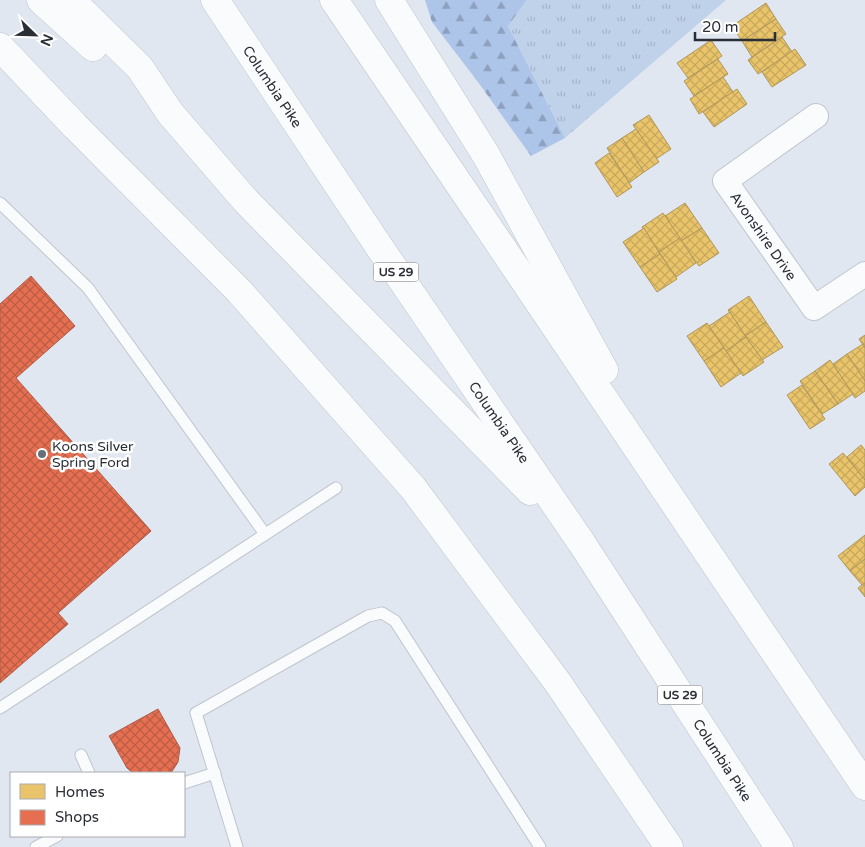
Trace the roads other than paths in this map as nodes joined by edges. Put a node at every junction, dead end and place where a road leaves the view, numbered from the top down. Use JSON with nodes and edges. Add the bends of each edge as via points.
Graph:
{"nodes":[{"id":1,"x":42,"y":0,"type":"edge"},
{"id":2,"x":71,"y":0,"type":"edge"},
{"id":3,"x":215,"y":0,"type":"edge"},
{"id":4,"x":334,"y":0,"type":"edge"},
{"id":5,"x":389,"y":0,"type":"edge"},
{"id":6,"x":0,"y":47,"type":"edge"},
{"id":7,"x":170,"y":113,"type":"junction"},
{"id":8,"x":816,"y":116,"type":"dead end"},
{"id":9,"x":0,"y":202,"type":"edge"},
{"id":10,"x":865,"y":274,"type":"edge"},
{"id":11,"x":336,"y":488,"type":"dead end"},
{"id":12,"x":689,"y":525,"type":"junction"},
{"id":13,"x":265,"y":534,"type":"junction"},
{"id":14,"x":581,"y":542,"type":"junction"},
{"id":15,"x":0,"y":708,"type":"edge"},
{"id":16,"x":81,"y":755,"type":"dead end"},
{"id":17,"x":89,"y":772,"type":"edge"},
{"id":18,"x":215,"y":773,"type":"junction"},
{"id":19,"x":185,"y":782,"type":"edge"},
{"id":20,"x":865,"y":786,"type":"edge"},
{"id":21,"x":55,"y":837,"type":"edge"},
{"id":22,"x":36,"y":847,"type":"edge"},
{"id":23,"x":237,"y":847,"type":"edge"},
{"id":24,"x":540,"y":847,"type":"edge"},
{"id":25,"x":669,"y":847,"type":"edge"},
{"id":26,"x":779,"y":847,"type":"edge"}],
"edges":[{"from":1,"to":7,"type":"highway"},
{"from":2,"to":7,"type":"highway","via":[[140,68]]},
{"from":3,"to":14,"type":"highway","name":"Columbia Pike","number":"US 29","via":[[372,237]]},
{"from":4,"to":12,"type":"highway"},
{"from":5,"to":12,"type":"highway","via":[[486,155]]},
{"from":6,"to":25,"type":"highway","via":[[239,291],[413,488],[558,683]]},
{"from":7,"to":14,"type":"highway","via":[[246,201]]},
{"from":8,"to":10,"type":"street","name":"Avonshire Drive","via":[[725,180],[814,308]]},
{"from":9,"to":13,"type":"lane","via":[[88,288]]},
{"from":11,"to":13,"type":"lane"},
{"from":12,"to":20,"type":"highway"},
{"from":13,"to":15,"type":"lane"},
{"from":14,"to":26,"type":"highway","name":"Columbia Pike","number":"US 29"},
{"from":16,"to":17,"type":"lane"},
{"from":18,"to":19,"type":"lane"},
{"from":18,"to":23,"type":"lane"},
{"from":18,"to":24,"type":"lane","via":[[196,713],[368,616],[382,613],[395,621]]},
{"from":21,"to":22,"type":"lane"}]}
